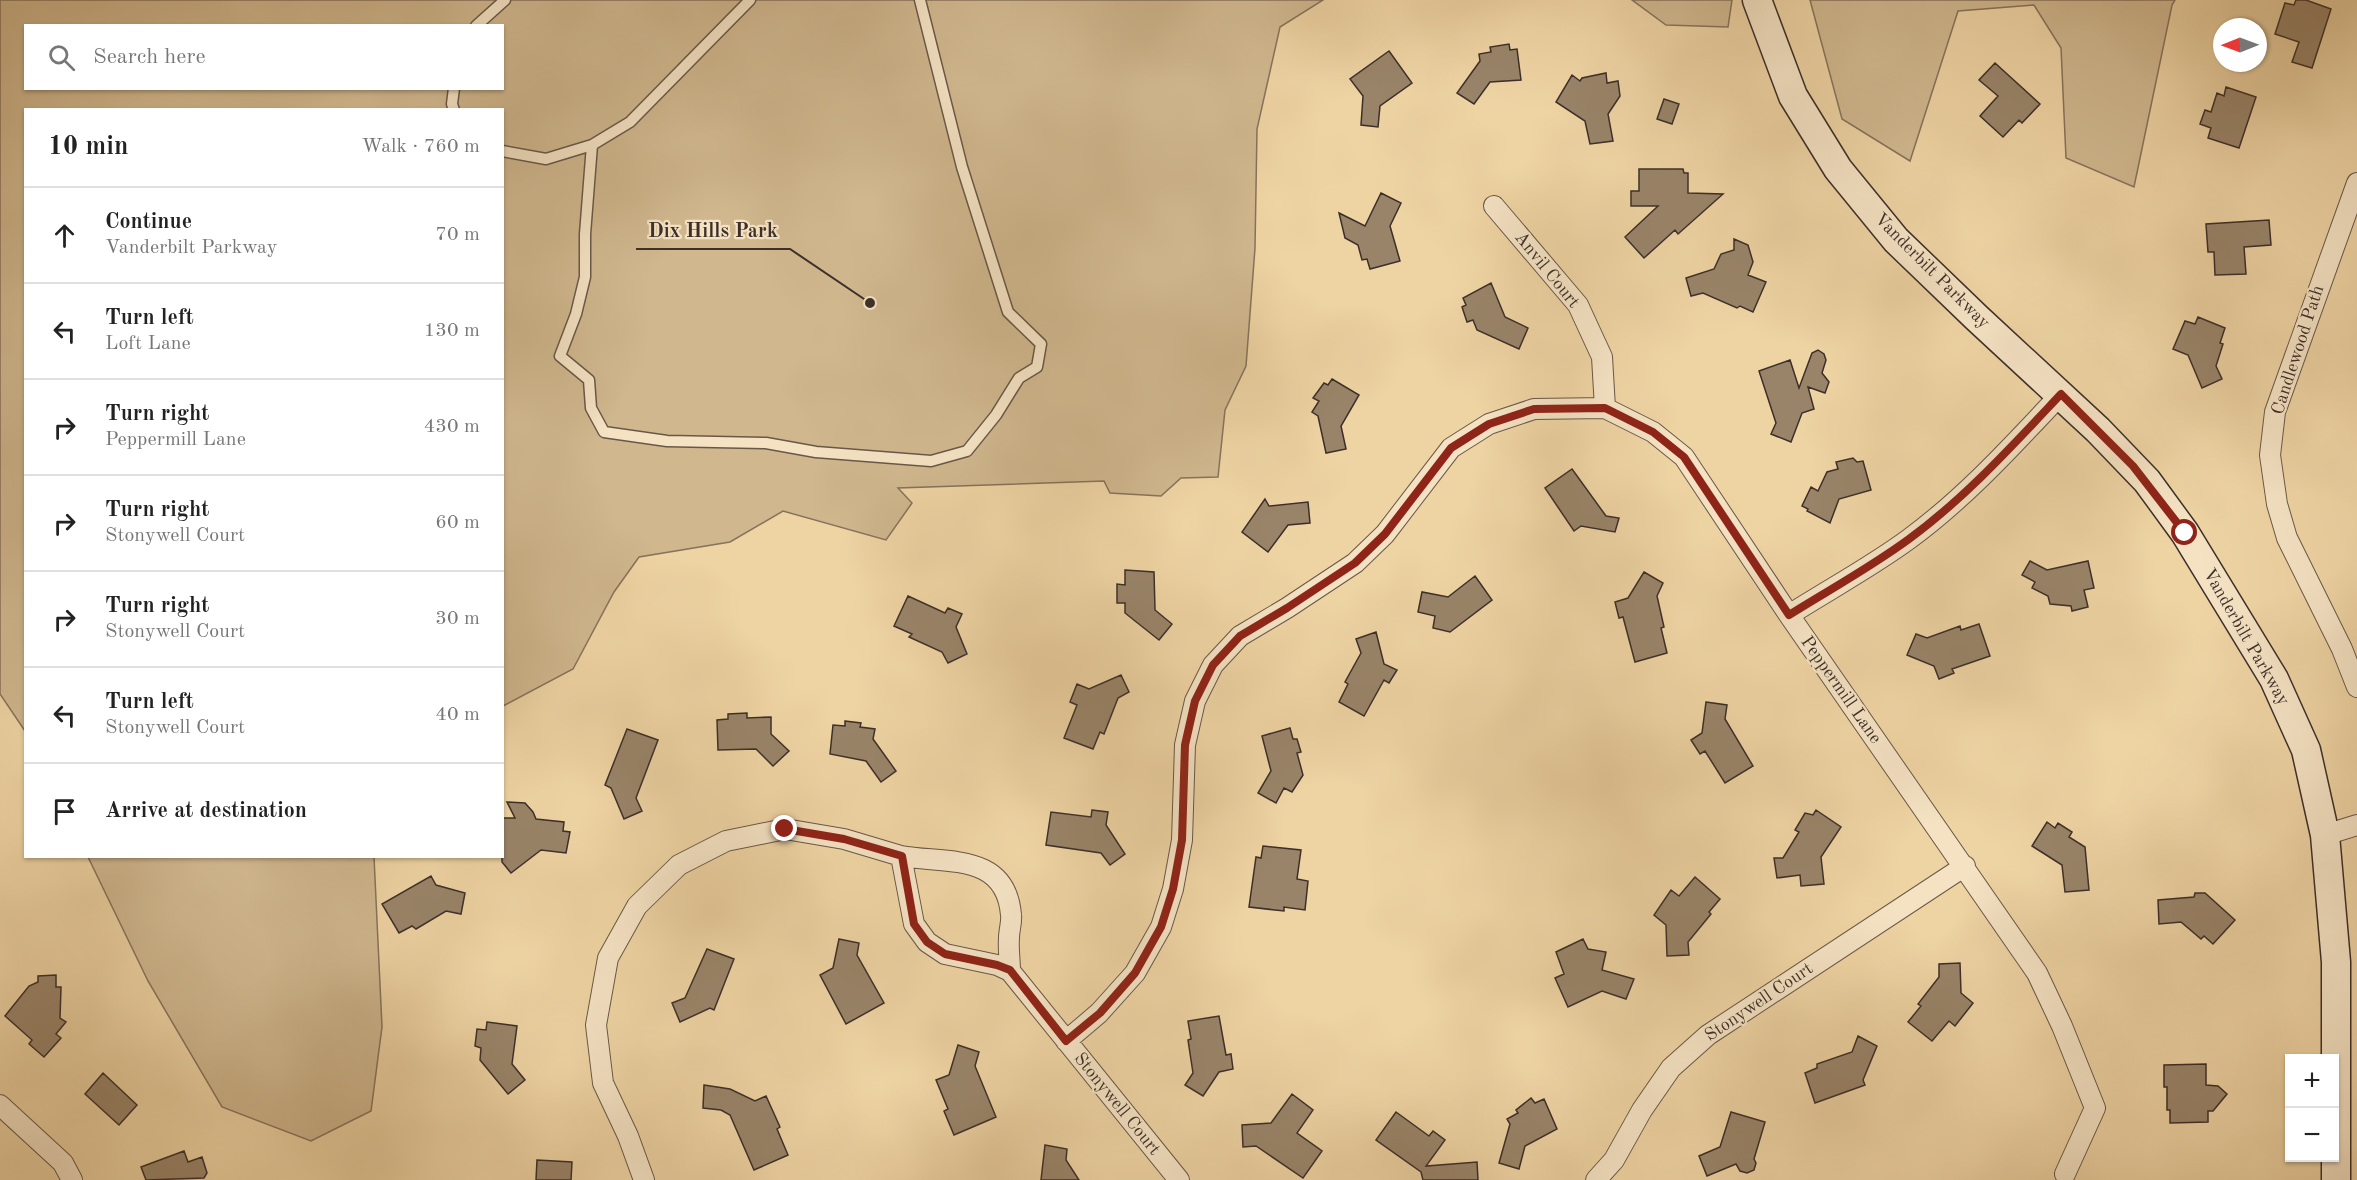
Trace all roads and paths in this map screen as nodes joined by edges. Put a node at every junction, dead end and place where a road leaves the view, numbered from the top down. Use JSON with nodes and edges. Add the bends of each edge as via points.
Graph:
{"nodes":[{"id":1,"x":505,"y":0,"type":"edge"},
{"id":2,"x":750,"y":0,"type":"edge"},
{"id":3,"x":920,"y":0,"type":"edge"},
{"id":4,"x":1757,"y":0,"type":"edge"},
{"id":5,"x":478,"y":24,"type":"edge"},
{"id":6,"x":454,"y":90,"type":"edge"},
{"id":7,"x":453,"y":108,"type":"edge"},
{"id":8,"x":592,"y":146,"type":"junction"},
{"id":9,"x":504,"y":150,"type":"edge"},
{"id":10,"x":2357,"y":183,"type":"edge"},
{"id":11,"x":1494,"y":206,"type":"dead end"},
{"id":12,"x":2061,"y":394,"type":"junction"},
{"id":13,"x":1605,"y":408,"type":"junction"},
{"id":14,"x":1789,"y":615,"type":"junction"},
{"id":15,"x":2356,"y":684,"type":"edge"},
{"id":16,"x":2357,"y":825,"type":"edge"},
{"id":17,"x":2325,"y":835,"type":"junction"},
{"id":18,"x":902,"y":856,"type":"junction"},
{"id":19,"x":1965,"y":866,"type":"junction"},
{"id":20,"x":1010,"y":970,"type":"junction"},
{"id":21,"x":1066,"y":1041,"type":"junction"},
{"id":22,"x":0,"y":1105,"type":"edge"},
{"id":23,"x":2065,"y":1174,"type":"dead end"},
{"id":24,"x":72,"y":1180,"type":"edge"},
{"id":25,"x":644,"y":1180,"type":"edge"},
{"id":26,"x":1179,"y":1180,"type":"edge"},
{"id":27,"x":1596,"y":1180,"type":"edge"},
{"id":28,"x":2336,"y":1180,"type":"edge"}],
"edges":[{"from":1,"to":5,"type":"lane"},
{"from":2,"to":8,"type":"lane","via":[[630,122]]},
{"from":3,"to":8,"type":"lane","via":[[962,167],[1008,312],[1041,344],[1037,367],[1019,378],[967,451],[931,461],[816,452],[766,443],[667,441],[604,432],[591,408],[589,380],[560,356],[585,277]]},
{"from":4,"to":12,"type":"main road","name":"Vanderbilt Parkway","via":[[1793,96],[1838,169],[1896,240]]},
{"from":6,"to":7,"type":"lane"},
{"from":8,"to":9,"type":"lane","via":[[546,159]]},
{"from":10,"to":15,"type":"street","name":"Candlewood Path","via":[[2275,412],[2270,455],[2287,538]]},
{"from":11,"to":13,"type":"street","name":"Anvil Court","via":[[1578,305],[1602,357]]},
{"from":12,"to":14,"type":"street","via":[[2008,451],[1917,532]]},
{"from":12,"to":17,"type":"main road","name":"Vanderbilt Parkway","via":[[2147,481],[2225,595],[2274,679],[2306,750]]},
{"from":13,"to":14,"type":"street","name":"Peppermill Lane","via":[[1653,432],[1684,457]]},
{"from":13,"to":21,"type":"street","name":"Peppermill Lane","via":[[1534,409],[1489,424],[1451,448],[1385,534],[1355,563],[1240,636],[1213,665],[1195,701],[1185,745],[1182,840],[1161,927],[1135,973],[1100,1013]]},
{"from":14,"to":19,"type":"street","name":"Peppermill Lane"},
{"from":16,"to":17,"type":"street"},
{"from":17,"to":28,"type":"main road","name":"Vanderbilt Parkway","via":[[2336,963]]},
{"from":18,"to":20,"type":"street","via":[[914,924],[927,942],[945,954]]},
{"from":18,"to":20,"type":"street","via":[[976,865],[995,877],[1007,895],[1012,916]]},
{"from":18,"to":25,"type":"street","via":[[844,839],[785,829],[726,841],[679,865],[637,906],[608,958],[596,1025],[603,1083]]},
{"from":19,"to":23,"type":"street","name":"Peppermill Lane","via":[[2037,973],[2095,1108]]},
{"from":19,"to":27,"type":"street","name":"Stonywell Court","via":[[1708,1035],[1671,1068],[1614,1161]]},
{"from":20,"to":21,"type":"street","name":"Stonywell Court"},
{"from":21,"to":26,"type":"street","name":"Stonywell Court"},
{"from":22,"to":24,"type":"street","via":[[63,1162]]}]}
